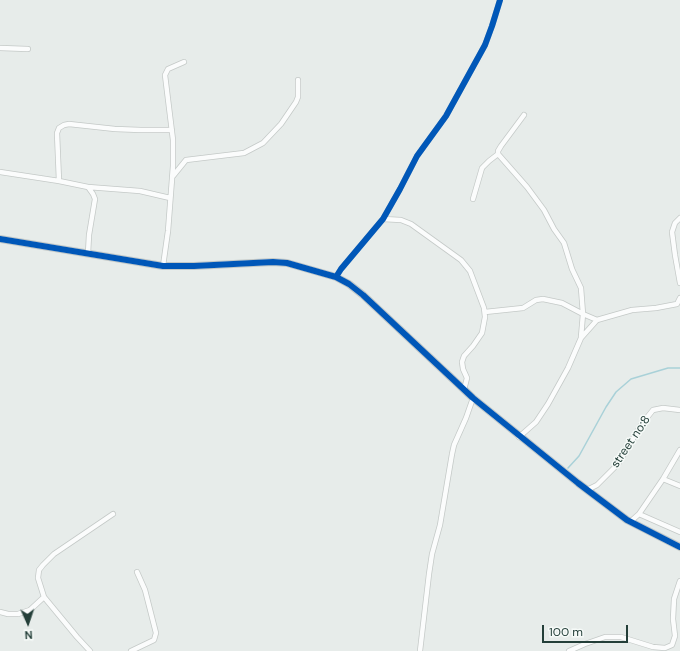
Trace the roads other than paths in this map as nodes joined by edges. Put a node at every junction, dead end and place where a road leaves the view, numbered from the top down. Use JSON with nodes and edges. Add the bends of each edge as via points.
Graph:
{"nodes":[{"id":1,"x":500,"y":0,"type":"edge"},
{"id":2,"x":0,"y":48,"type":"edge"},
{"id":3,"x":28,"y":49,"type":"dead end"},
{"id":4,"x":184,"y":62,"type":"dead end"},
{"id":5,"x":298,"y":80,"type":"dead end"},
{"id":6,"x":524,"y":115,"type":"dead end"},
{"id":7,"x":172,"y":130,"type":"junction"},
{"id":8,"x":498,"y":154,"type":"junction"},
{"id":9,"x":0,"y":172,"type":"edge"},
{"id":10,"x":172,"y":176,"type":"junction"},
{"id":11,"x":59,"y":181,"type":"junction"},
{"id":12,"x":88,"y":187,"type":"junction"},
{"id":13,"x":170,"y":198,"type":"junction"},
{"id":14,"x":473,"y":199,"type":"dead end"},
{"id":15,"x":680,"y":218,"type":"edge"},
{"id":16,"x":383,"y":219,"type":"junction"},
{"id":17,"x":0,"y":239,"type":"edge"},
{"id":18,"x":88,"y":253,"type":"junction"},
{"id":19,"x":163,"y":266,"type":"junction"},
{"id":20,"x":336,"y":277,"type":"junction"},
{"id":21,"x":680,"y":283,"type":"edge"},
{"id":22,"x":680,"y":298,"type":"edge"},
{"id":23,"x":678,"y":304,"type":"edge"},
{"id":24,"x":485,"y":312,"type":"junction"},
{"id":25,"x":583,"y":314,"type":"junction"},
{"id":26,"x":597,"y":320,"type":"junction"},
{"id":27,"x":581,"y":338,"type":"junction"},
{"id":28,"x":464,"y":390,"type":"junction"},
{"id":29,"x":473,"y":398,"type":"junction"},
{"id":30,"x":680,"y":410,"type":"edge"},
{"id":31,"x":519,"y":437,"type":"junction"},
{"id":32,"x":680,"y":450,"type":"edge"},
{"id":33,"x":663,"y":479,"type":"junction"},
{"id":34,"x":680,"y":486,"type":"edge"},
{"id":35,"x":587,"y":490,"type":"junction"},
{"id":36,"x":113,"y":514,"type":"dead end"},
{"id":37,"x":639,"y":514,"type":"junction"},
{"id":38,"x":630,"y":522,"type":"junction"},
{"id":39,"x":680,"y":532,"type":"edge"},
{"id":40,"x":680,"y":546,"type":"edge"},
{"id":41,"x":136,"y":572,"type":"dead end"},
{"id":42,"x":680,"y":581,"type":"edge"},
{"id":43,"x":44,"y":597,"type":"junction"},
{"id":44,"x":0,"y":612,"type":"edge"},
{"id":45,"x":90,"y":651,"type":"edge"},
{"id":46,"x":131,"y":651,"type":"edge"},
{"id":47,"x":420,"y":651,"type":"edge"},
{"id":48,"x":569,"y":651,"type":"edge"}],
"edges":[{"from":1,"to":16,"type":"street","via":[[476,63],[446,116],[417,156]]},
{"from":2,"to":3,"type":"street"},
{"from":4,"to":7,"type":"street","via":[[168,69],[165,75]]},
{"from":5,"to":10,"type":"street","via":[[296,102],[282,124],[263,143],[244,153],[186,160]]},
{"from":6,"to":8,"type":"street"},
{"from":7,"to":10,"type":"street"},
{"from":7,"to":11,"type":"street","via":[[64,125],[57,133]]},
{"from":8,"to":14,"type":"street","via":[[482,168]]},
{"from":8,"to":25,"type":"street","via":[[527,187],[564,243],[581,288]]},
{"from":9,"to":11,"type":"street"},
{"from":10,"to":13,"type":"street"},
{"from":11,"to":12,"type":"street"},
{"from":12,"to":13,"type":"street","via":[[140,191]]},
{"from":12,"to":18,"type":"street","via":[[94,194]]},
{"from":13,"to":19,"type":"street"},
{"from":15,"to":21,"type":"street","via":[[674,223],[672,232]]},
{"from":16,"to":20,"type":"street"},
{"from":16,"to":24,"type":"street","via":[[401,220],[411,224],[461,260],[470,271]]},
{"from":17,"to":18,"type":"street"},
{"from":18,"to":19,"type":"street"},
{"from":19,"to":20,"type":"street","via":[[287,262]]},
{"from":20,"to":28,"type":"street","via":[[364,295]]},
{"from":22,"to":23,"type":"street"},
{"from":23,"to":26,"type":"street","via":[[632,310]]},
{"from":24,"to":25,"type":"street","via":[[523,308],[543,299],[562,303]]},
{"from":24,"to":28,"type":"street","via":[[482,333],[462,362],[467,378]]},
{"from":25,"to":26,"type":"street"},
{"from":25,"to":27,"type":"street"},
{"from":26,"to":27,"type":"street"},
{"from":27,"to":31,"type":"street","via":[[548,404],[536,422]]},
{"from":28,"to":29,"type":"street"},
{"from":29,"to":31,"type":"street"},
{"from":29,"to":47,"type":"street","via":[[453,450],[430,568]]},
{"from":30,"to":35,"type":"street","name":"street no:8","via":[[653,410],[641,424],[618,464],[597,485]]},
{"from":31,"to":35,"type":"street"},
{"from":32,"to":33,"type":"street"},
{"from":33,"to":34,"type":"street"},
{"from":33,"to":37,"type":"street"},
{"from":35,"to":38,"type":"street"},
{"from":36,"to":43,"type":"street","via":[[54,554],[43,565],[38,578]]},
{"from":37,"to":38,"type":"street"},
{"from":37,"to":39,"type":"street"},
{"from":38,"to":40,"type":"street"},
{"from":41,"to":46,"type":"street","via":[[145,590],[156,633],[154,640]]},
{"from":42,"to":48,"type":"street","via":[[674,599],[672,645],[665,648],[654,647],[621,637],[605,637]]},
{"from":43,"to":44,"type":"street","via":[[30,610],[8,614]]},
{"from":43,"to":45,"type":"street"}]}
